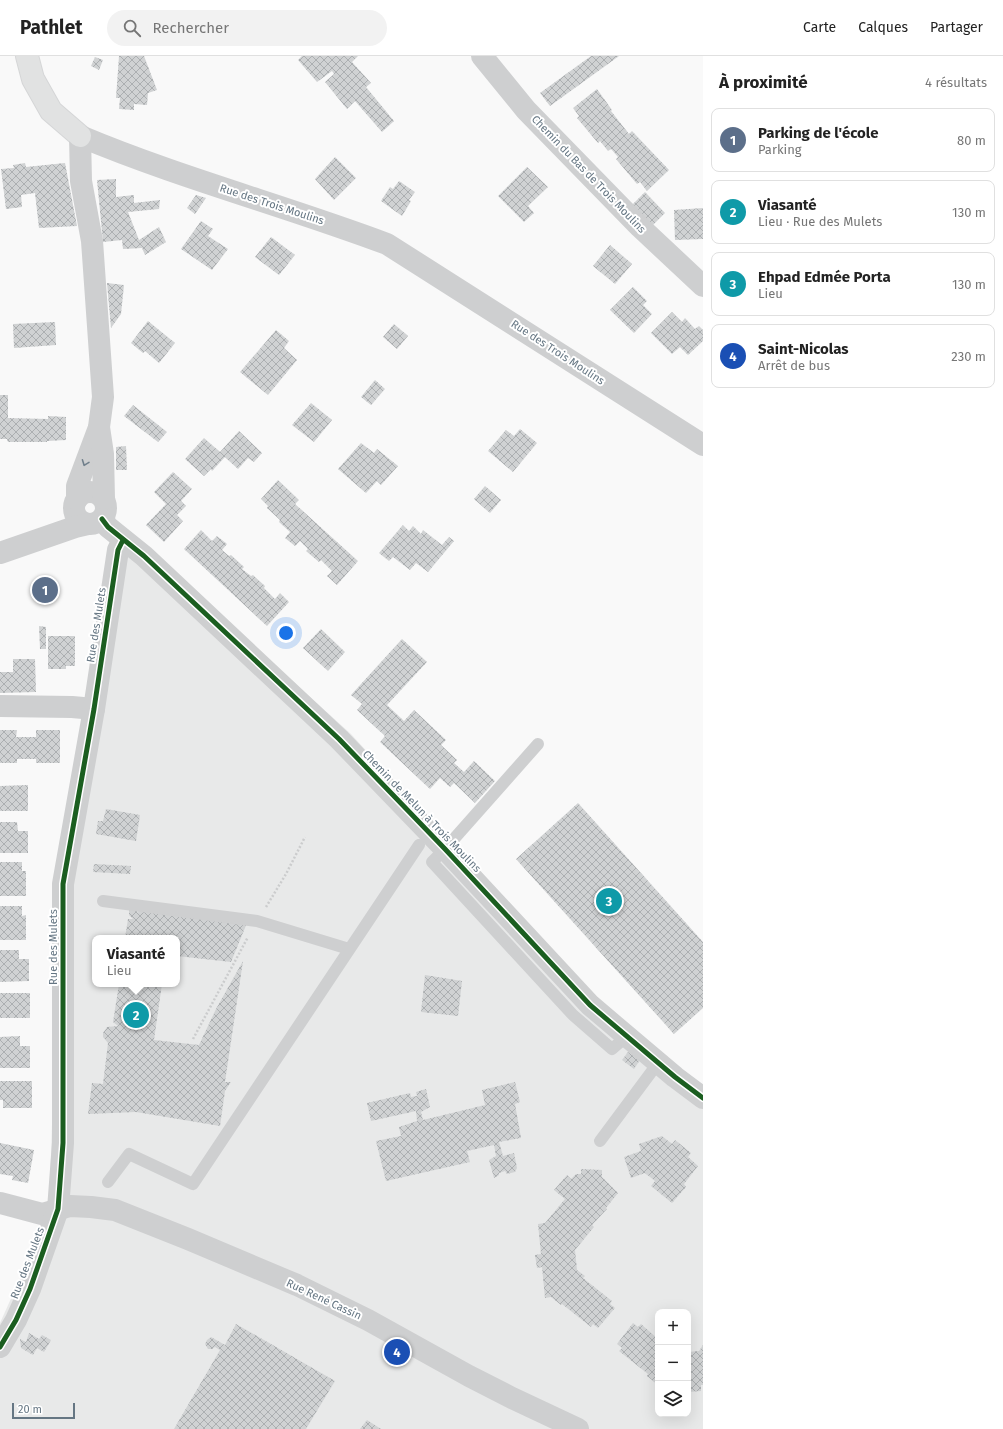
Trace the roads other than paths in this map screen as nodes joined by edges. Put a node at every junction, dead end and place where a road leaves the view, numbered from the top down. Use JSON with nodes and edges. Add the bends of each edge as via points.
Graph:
{"nodes":[{"id":1,"x":27,"y":56,"type":"edge"},
{"id":2,"x":482,"y":56,"type":"edge"},
{"id":3,"x":80,"y":136,"type":"junction"},
{"id":4,"x":700,"y":276,"type":"edge"},
{"id":5,"x":99,"y":427,"type":"junction"},
{"id":6,"x":703,"y":445,"type":"edge"},
{"id":7,"x":76,"y":502,"type":"junction"},
{"id":8,"x":98,"y":514,"type":"junction"},
{"id":9,"x":123,"y":540,"type":"junction"},
{"id":10,"x":30,"y":542,"type":"junction"},
{"id":11,"x":0,"y":553,"type":"edge"},
{"id":12,"x":0,"y":706,"type":"edge"},
{"id":13,"x":94,"y":709,"type":"junction"},
{"id":14,"x":538,"y":744,"type":"dead end"},
{"id":15,"x":419,"y":844,"type":"dead end"},
{"id":16,"x":445,"y":849,"type":"junction"},
{"id":17,"x":103,"y":901,"type":"dead end"},
{"id":18,"x":349,"y":949,"type":"junction"},
{"id":19,"x":658,"y":1063,"type":"junction"},
{"id":20,"x":703,"y":1098,"type":"edge"},
{"id":21,"x":600,"y":1141,"type":"dead end"},
{"id":22,"x":108,"y":1182,"type":"dead end"},
{"id":23,"x":0,"y":1204,"type":"edge"},
{"id":24,"x":58,"y":1209,"type":"junction"},
{"id":25,"x":0,"y":1346,"type":"edge"},
{"id":26,"x":576,"y":1429,"type":"edge"}],
"edges":[{"from":1,"to":3,"type":"street","via":[[33,79],[51,111]]},
{"from":2,"to":4,"type":"street","name":"Chemin du Bas de Trois Moulins","via":[[526,110],[640,227]]},
{"from":3,"to":5,"type":"street","via":[[82,181],[92,241],[103,397]]},
{"from":3,"to":6,"type":"street","name":"Rue des Trois Moulins","via":[[129,156],[332,223],[387,244]]},
{"from":5,"to":7,"type":"street","one_way":true,"via":[[77,486]]},
{"from":5,"to":8,"type":"street","via":[[103,454]]},
{"from":7,"to":8,"type":"street","name":"Chemin de Melun à Trois Moulins","via":[[74,509],[78,519]]},
{"from":7,"to":8,"type":"street","via":[[85,492],[100,495]]},
{"from":7,"to":10,"type":"street"},
{"from":8,"to":9,"type":"street","name":"Chemin de Melun à Trois Moulins"},
{"from":8,"to":10,"type":"street","via":[[75,527]]},
{"from":9,"to":13,"type":"street","name":"Rue des Mulets","via":[[118,550]]},
{"from":9,"to":16,"type":"street","name":"Chemin de Melun à Trois Moulins","via":[[144,556],[339,739]]},
{"from":10,"to":11,"type":"street"},
{"from":12,"to":13,"type":"street"},
{"from":13,"to":24,"type":"street","name":"Rue des Mulets","via":[[63,884],[63,1143]]},
{"from":14,"to":16,"type":"lane"},
{"from":15,"to":18,"type":"lane"},
{"from":16,"to":19,"type":"street","name":"Chemin de Melun à Trois Moulins","via":[[590,1005]]},
{"from":17,"to":18,"type":"lane","via":[[257,921]]},
{"from":18,"to":22,"type":"lane","via":[[193,1184],[129,1154]]},
{"from":19,"to":20,"type":"street","name":"Chemin de Melun à Trois Moulins"},
{"from":19,"to":21,"type":"lane"},
{"from":23,"to":24,"type":"street","name":"Rue René Cassin","via":[[42,1214]]},
{"from":24,"to":25,"type":"street","name":"Rue des Mulets","via":[[30,1289],[16,1320]]},
{"from":24,"to":26,"type":"street","name":"Rue René Cassin","via":[[70,1206],[115,1210],[297,1285]]}]}
